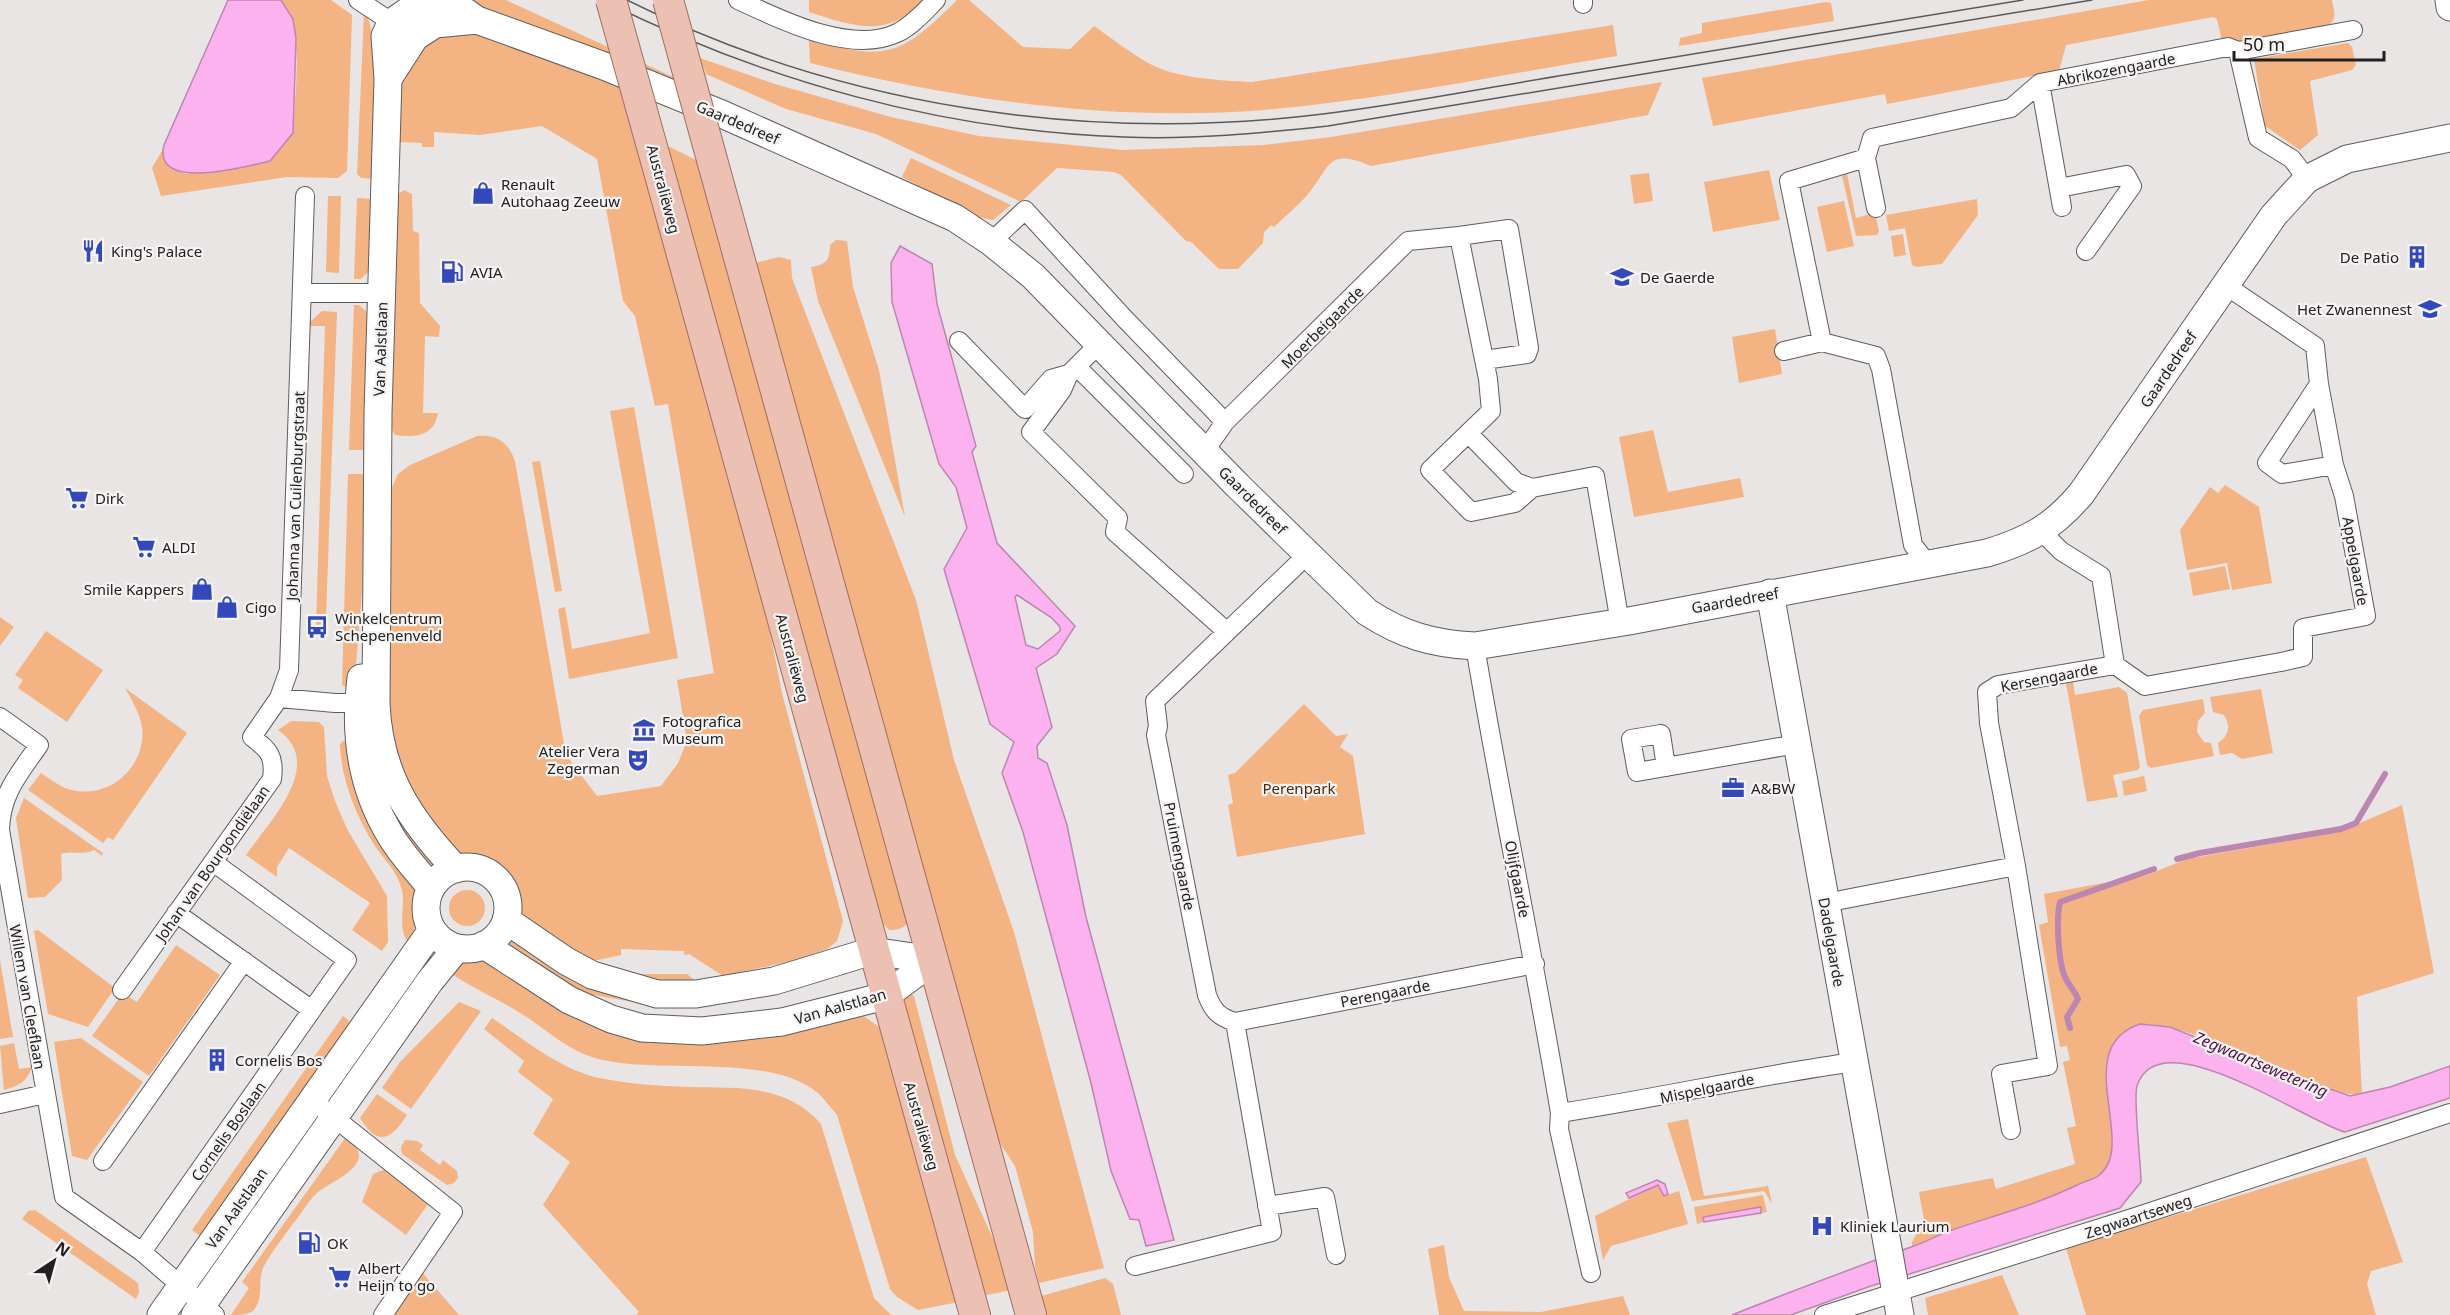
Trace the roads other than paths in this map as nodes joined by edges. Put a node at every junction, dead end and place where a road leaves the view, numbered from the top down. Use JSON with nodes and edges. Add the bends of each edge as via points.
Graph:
{"nodes":[{"id":1,"x":358,"y":0,"type":"edge"},
{"id":2,"x":611,"y":0,"type":"edge"},
{"id":3,"x":668,"y":0,"type":"edge"},
{"id":4,"x":738,"y":0,"type":"edge"},
{"id":5,"x":936,"y":0,"type":"edge"},
{"id":6,"x":2449,"y":0,"type":"edge"},
{"id":7,"x":2450,"y":7,"type":"edge"},
{"id":8,"x":397,"y":11,"type":"edge"},
{"id":9,"x":477,"y":20,"type":"junction"},
{"id":10,"x":2353,"y":30,"type":"dead end"},
{"id":11,"x":415,"y":37,"type":"junction"},
{"id":12,"x":2238,"y":51,"type":"junction"},
{"id":13,"x":388,"y":79,"type":"junction"},
{"id":14,"x":2040,"y":83,"type":"junction"},
{"id":15,"x":2450,"y":138,"type":"edge"},
{"id":16,"x":1866,"y":158,"type":"junction"},
{"id":17,"x":2307,"y":179,"type":"junction"},
{"id":18,"x":2059,"y":188,"type":"junction"},
{"id":19,"x":305,"y":196,"type":"dead end"},
{"id":20,"x":2062,"y":207,"type":"dead end"},
{"id":21,"x":1876,"y":208,"type":"dead end"},
{"id":22,"x":1459,"y":236,"type":"junction"},
{"id":23,"x":991,"y":242,"type":"junction"},
{"id":24,"x":2086,"y":251,"type":"dead end"},
{"id":25,"x":2225,"y":285,"type":"junction"},
{"id":26,"x":303,"y":293,"type":"junction"},
{"id":27,"x":382,"y":293,"type":"junction"},
{"id":28,"x":959,"y":341,"type":"dead end"},
{"id":29,"x":1822,"y":342,"type":"junction"},
{"id":30,"x":1100,"y":343,"type":"junction"},
{"id":31,"x":1784,"y":351,"type":"dead end"},
{"id":32,"x":1484,"y":360,"type":"junction"},
{"id":33,"x":1073,"y":370,"type":"junction"},
{"id":34,"x":2319,"y":384,"type":"junction"},
{"id":35,"x":1225,"y":422,"type":"junction"},
{"id":36,"x":1468,"y":433,"type":"junction"},
{"id":37,"x":1204,"y":452,"type":"junction"},
{"id":38,"x":2334,"y":465,"type":"junction"},
{"id":39,"x":1184,"y":474,"type":"dead end"},
{"id":40,"x":1532,"y":488,"type":"junction"},
{"id":41,"x":2042,"y":531,"type":"junction"},
{"id":42,"x":1308,"y":554,"type":"junction"},
{"id":43,"x":1927,"y":563,"type":"junction"},
{"id":44,"x":1770,"y":593,"type":"junction"},
{"id":45,"x":1620,"y":622,"type":"junction"},
{"id":46,"x":1226,"y":631,"type":"junction"},
{"id":47,"x":1475,"y":646,"type":"junction"},
{"id":48,"x":2281,"y":662,"type":"joint"},
{"id":49,"x":2115,"y":665,"type":"junction"},
{"id":50,"x":279,"y":698,"type":"junction"},
{"id":51,"x":367,"y":703,"type":"junction"},
{"id":52,"x":0,"y":717,"type":"edge"},
{"id":53,"x":252,"y":737,"type":"joint"},
{"id":54,"x":1797,"y":744,"type":"junction"},
{"id":55,"x":1666,"y":767,"type":"dead end"},
{"id":56,"x":213,"y":862,"type":"junction"},
{"id":57,"x":2016,"y":866,"type":"junction"},
{"id":58,"x":456,"y":869,"type":"junction"},
{"id":59,"x":431,"y":888,"type":"junction"},
{"id":60,"x":1825,"y":903,"type":"junction"},
{"id":61,"x":176,"y":913,"type":"junction"},
{"id":62,"x":506,"y":920,"type":"junction"},
{"id":63,"x":432,"y":930,"type":"junction"},
{"id":64,"x":484,"y":945,"type":"junction"},
{"id":65,"x":457,"y":948,"type":"junction"},
{"id":66,"x":872,"y":951,"type":"junction"},
{"id":67,"x":934,"y":960,"type":"junction"},
{"id":68,"x":244,"y":961,"type":"junction"},
{"id":69,"x":1535,"y":964,"type":"junction"},
{"id":70,"x":122,"y":990,"type":"dead end"},
{"id":71,"x":885,"y":996,"type":"junction"},
{"id":72,"x":312,"y":1010,"type":"junction"},
{"id":73,"x":1235,"y":1022,"type":"junction"},
{"id":74,"x":1854,"y":1062,"type":"junction"},
{"id":75,"x":45,"y":1094,"type":"junction"},
{"id":76,"x":312,"y":1101,"type":"junction"},
{"id":77,"x":0,"y":1104,"type":"edge"},
{"id":78,"x":1560,"y":1113,"type":"junction"},
{"id":79,"x":2450,"y":1113,"type":"edge"},
{"id":80,"x":335,"y":1118,"type":"junction"},
{"id":81,"x":2011,"y":1130,"type":"dead end"},
{"id":82,"x":103,"y":1161,"type":"dead end"},
{"id":83,"x":1267,"y":1206,"type":"junction"},
{"id":84,"x":142,"y":1252,"type":"junction"},
{"id":85,"x":1336,"y":1255,"type":"dead end"},
{"id":86,"x":1135,"y":1266,"type":"dead end"},
{"id":87,"x":1591,"y":1273,"type":"dead end"},
{"id":88,"x":182,"y":1284,"type":"junction"},
{"id":89,"x":1897,"y":1297,"type":"edge"},
{"id":90,"x":1027,"y":1300,"type":"edge"},
{"id":91,"x":972,"y":1306,"type":"edge"},
{"id":92,"x":204,"y":1312,"type":"edge"},
{"id":93,"x":161,"y":1315,"type":"edge"},
{"id":94,"x":383,"y":1315,"type":"edge"},
{"id":95,"x":1824,"y":1315,"type":"edge"}],
"edges":[{"from":1,"to":8,"type":"street"},
{"from":2,"to":66,"type":"main road","name":"Australiëweg","bridge":true},
{"from":3,"to":67,"type":"main road","bridge":true},
{"from":4,"to":5,"type":"street","via":[[792,23],[846,39],[873,40],[898,33]]},
{"from":6,"to":7,"type":"street"},
{"from":8,"to":9,"type":"street","name":"Gaardedreef","via":[[420,2],[451,2]]},
{"from":8,"to":11,"type":"street"},
{"from":8,"to":13,"type":"street","name":"Van Aalstlaan","via":[[385,36]]},
{"from":9,"to":11,"type":"street","name":"Gaardedreef","via":[[435,24]]},
{"from":9,"to":23,"type":"street","name":"Gaardedreef","via":[[724,115],[955,218]]},
{"from":10,"to":12,"type":"street","name":"Abrikozengaarde"},
{"from":11,"to":13,"type":"street"},
{"from":12,"to":14,"type":"street","name":"Abrikozengaarde","via":[[2228,47]]},
{"from":12,"to":17,"type":"street","via":[[2258,138],[2292,159]]},
{"from":13,"to":27,"type":"street","name":"Van Aalstlaan"},
{"from":14,"to":16,"type":"street","name":"Abrikozengaarde","via":[[2011,108],[1872,138]]},
{"from":14,"to":18,"type":"street"},
{"from":15,"to":17,"type":"street","name":"Gaardedreef","via":[[2347,159]]},
{"from":16,"to":21,"type":"street"},
{"from":16,"to":29,"type":"street","via":[[1789,181]]},
{"from":17,"to":25,"type":"street","name":"Gaardedreef","via":[[2274,215]]},
{"from":18,"to":20,"type":"street"},
{"from":18,"to":24,"type":"street","via":[[2126,175],[2132,186]]},
{"from":19,"to":26,"type":"street","name":"Johanna van Cuilenburgstraat"},
{"from":22,"to":32,"type":"street"},
{"from":22,"to":32,"type":"street","name":"Moerbeigaarde","via":[[1509,229],[1529,348],[1527,354]]},
{"from":22,"to":35,"type":"street","name":"Moerbeigaarde","via":[[1408,241]]},
{"from":23,"to":30,"type":"street","name":"Gaardedreef","via":[[1033,276]]},
{"from":23,"to":35,"type":"street","via":[[1025,210]]},
{"from":25,"to":34,"type":"street","name":"Appelgaarde","via":[[2315,346]]},
{"from":25,"to":41,"type":"street","name":"Gaardedreef","via":[[2081,494]]},
{"from":26,"to":27,"type":"street"},
{"from":26,"to":50,"type":"street","name":"Johanna van Cuilenburgstraat","via":[[289,670]]},
{"from":27,"to":51,"type":"street","name":"Van Aalstlaan","via":[[376,620],[364,655]]},
{"from":28,"to":33,"type":"street","via":[[1025,409],[1052,379]]},
{"from":29,"to":31,"type":"street"},
{"from":29,"to":43,"type":"street","via":[[1876,356],[1913,545]]},
{"from":30,"to":33,"type":"street"},
{"from":30,"to":37,"type":"street","name":"Gaardedreef"},
{"from":32,"to":36,"type":"street","via":[[1491,411]]},
{"from":33,"to":39,"type":"street"},
{"from":33,"to":46,"type":"street","via":[[1031,432],[1118,518],[1115,532]]},
{"from":34,"to":38,"type":"street","name":"Appelgaarde"},
{"from":34,"to":38,"type":"street","via":[[2267,463],[2282,474]]},
{"from":35,"to":37,"type":"street","name":"Moerbeigaarde"},
{"from":36,"to":40,"type":"street","via":[[1516,482]]},
{"from":36,"to":40,"type":"street","via":[[1430,470],[1471,512],[1515,503]]},
{"from":37,"to":42,"type":"street","name":"Gaardedreef"},
{"from":38,"to":48,"type":"street","name":"Appelgaarde","via":[[2344,496],[2366,616],[2303,628],[2303,657]]},
{"from":40,"to":45,"type":"street","via":[[1595,476]]},
{"from":41,"to":43,"type":"street","name":"Gaardedreef","via":[[2004,548]]},
{"from":41,"to":49,"type":"street","via":[[2061,551],[2101,576]]},
{"from":42,"to":46,"type":"street","name":"Pruimengaarde"},
{"from":42,"to":47,"type":"street","name":"Gaardedreef","via":[[1367,612],[1391,628],[1433,642]]},
{"from":43,"to":44,"type":"street","name":"Gaardedreef"},
{"from":44,"to":45,"type":"street","name":"Gaardedreef"},
{"from":44,"to":54,"type":"street","name":"Dadelgaarde"},
{"from":45,"to":47,"type":"street","name":"Gaardedreef"},
{"from":46,"to":73,"type":"street","name":"Pruimengaarde","via":[[1155,701],[1156,735],[1207,995],[1221,1017]]},
{"from":47,"to":69,"type":"street","name":"Olijfgaarde"},
{"from":48,"to":49,"type":"street","name":"Kersengaarde","via":[[2145,686]]},
{"from":49,"to":57,"type":"street","name":"Kersengaarde","via":[[1998,685],[1987,692],[1989,723]]},
{"from":50,"to":51,"type":"street"},
{"from":50,"to":53,"type":"street","name":"Johanna van Cuilenburgstraat"},
{"from":51,"to":58,"type":"street","name":"Van Aalstlaan","via":[[391,779],[416,822]]},
{"from":51,"to":59,"type":"street","name":"Van Aalstlaan","via":[[360,761],[389,835]]},
{"from":52,"to":75,"type":"street","name":"Willem van Cleeflaan","via":[[39,745],[10,786],[1,810],[0,830]]},
{"from":53,"to":56,"type":"street","name":"Johan van Bourgondiëlaan","via":[[271,751],[272,779]]},
{"from":54,"to":55,"type":"street"},
{"from":54,"to":60,"type":"street","name":"Dadelgaarde"},
{"from":56,"to":61,"type":"street","name":"Johan van Bourgondiëlaan"},
{"from":56,"to":72,"type":"street","name":"Cornelis Boslaan","via":[[347,960]]},
{"from":57,"to":60,"type":"street"},
{"from":57,"to":81,"type":"street","name":"Kersengaarde","via":[[2048,1066],[2001,1074]]},
{"from":58,"to":59,"type":"street"},
{"from":58,"to":62,"type":"street","via":[[475,868],[493,876],[507,901]]},
{"from":59,"to":63,"type":"street","via":[[426,909]]},
{"from":60,"to":74,"type":"street","name":"Dadelgaarde"},
{"from":61,"to":68,"type":"street"},
{"from":61,"to":70,"type":"street","name":"Johan van Bourgondiëlaan"},
{"from":62,"to":64,"type":"street","via":[[498,935]]},
{"from":62,"to":66,"type":"street","via":[[592,975],[657,994],[696,994],[774,981]]},
{"from":63,"to":65,"type":"street"},
{"from":63,"to":76,"type":"street","name":"Van Aalstlaan"},
{"from":64,"to":65,"type":"street"},
{"from":64,"to":71,"type":"street","name":"Van Aalstlaan","via":[[569,1000],[610,1019],[642,1028],[702,1031],[782,1023]]},
{"from":65,"to":80,"type":"street","name":"Van Aalstlaan"},
{"from":66,"to":67,"type":"street"},
{"from":66,"to":71,"type":"main road","name":"Australiëweg"},
{"from":67,"to":71,"type":"street","name":"Van Aalstlaan"},
{"from":67,"to":90,"type":"main road"},
{"from":68,"to":72,"type":"street"},
{"from":68,"to":82,"type":"street"},
{"from":69,"to":73,"type":"street","name":"Perengaarde"},
{"from":69,"to":78,"type":"street","name":"Olijfgaarde"},
{"from":71,"to":91,"type":"main road","name":"Australiëweg"},
{"from":72,"to":84,"type":"street","name":"Cornelis Boslaan"},
{"from":73,"to":83,"type":"street"},
{"from":74,"to":78,"type":"street","name":"Mispelgaarde"},
{"from":74,"to":89,"type":"street","name":"Dadelgaarde"},
{"from":75,"to":77,"type":"street"},
{"from":75,"to":84,"type":"street","name":"Willem van Cleeflaan","via":[[64,1197]]},
{"from":76,"to":80,"type":"street"},
{"from":76,"to":88,"type":"street","name":"Van Aalstlaan"},
{"from":78,"to":87,"type":"street","name":"Olijfgaarde","via":[[1559,1129]]},
{"from":79,"to":89,"type":"street","name":"Zegwaartseweg"},
{"from":80,"to":92,"type":"street","name":"Van Aalstlaan"},
{"from":80,"to":94,"type":"street","via":[[453,1212]]},
{"from":83,"to":85,"type":"street","via":[[1325,1197]]},
{"from":83,"to":86,"type":"street","via":[[1272,1232]]},
{"from":84,"to":88,"type":"street","name":"Willem van Cleeflaan"},
{"from":88,"to":92,"type":"street","name":"Willem van Cleeflaan"},
{"from":88,"to":93,"type":"street","name":"Van Aalstlaan"},
{"from":89,"to":95,"type":"street","name":"Zegwaartseweg"}]}
